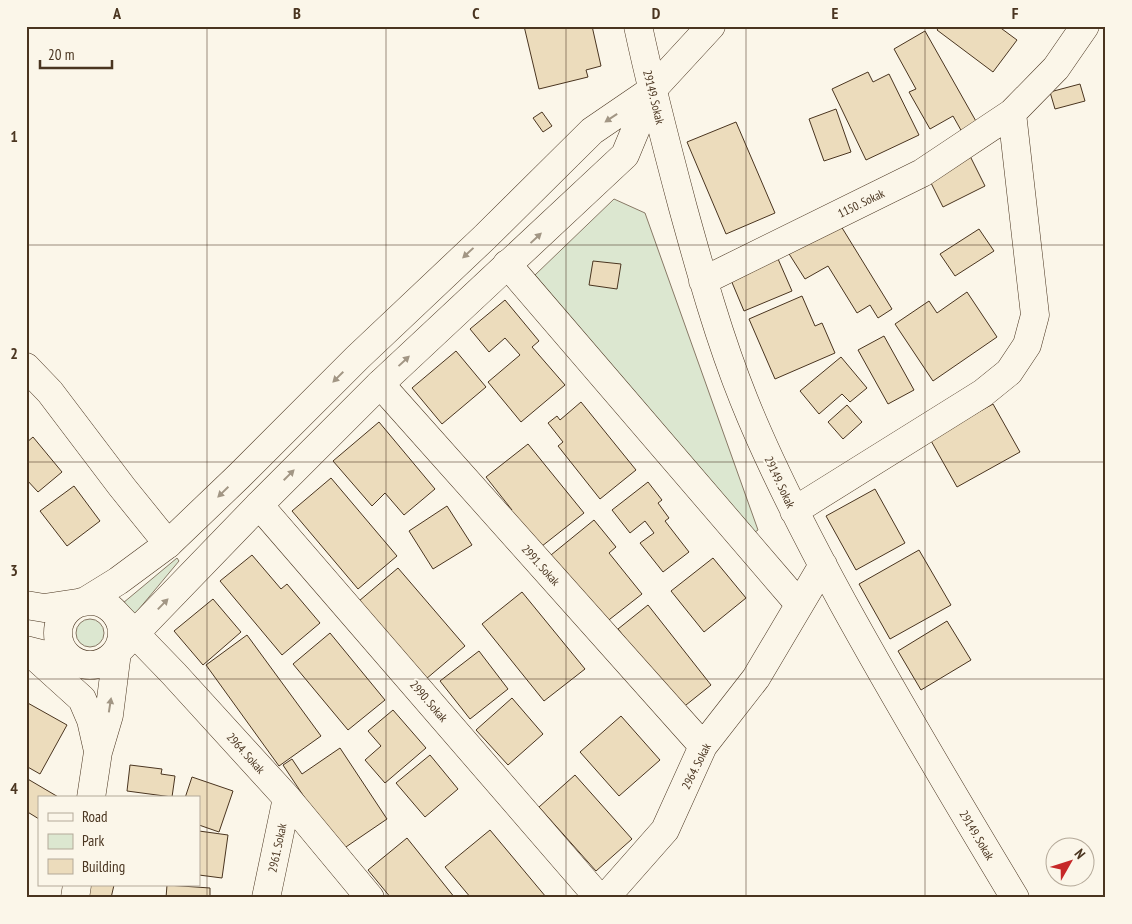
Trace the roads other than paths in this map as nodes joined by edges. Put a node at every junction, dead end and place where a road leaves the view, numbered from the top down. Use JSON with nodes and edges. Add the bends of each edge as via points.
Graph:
{"nodes":[{"id":1,"x":638,"y":26,"type":"edge"},
{"id":2,"x":711,"y":26,"type":"edge"},
{"id":3,"x":1085,"y":26,"type":"edge"},
{"id":4,"x":652,"y":90,"type":"junction"},
{"id":5,"x":1012,"y":113,"type":"junction"},
{"id":6,"x":507,"y":264,"type":"junction"},
{"id":7,"x":703,"y":281,"type":"junction"},
{"id":8,"x":26,"y":368,"type":"edge"},
{"id":9,"x":380,"y":384,"type":"junction"},
{"id":10,"x":260,"y":505,"type":"junction"},
{"id":11,"x":794,"y":512,"type":"junction"},
{"id":12,"x":168,"y":544,"type":"junction"},
{"id":13,"x":823,"y":565,"type":"junction"},
{"id":14,"x":84,"y":602,"type":"junction"},
{"id":15,"x":800,"y":604,"type":"junction"},
{"id":16,"x":26,"y":605,"type":"edge"},
{"id":17,"x":126,"y":643,"type":"junction"},
{"id":18,"x":28,"y":651,"type":"edge"},
{"id":19,"x":77,"y":663,"type":"junction"},
{"id":20,"x":82,"y":698,"type":"junction"},
{"id":21,"x":703,"y":746,"type":"junction"},
{"id":22,"x":98,"y":752,"type":"junction"},
{"id":23,"x":91,"y":796,"type":"edge"},
{"id":24,"x":287,"y":798,"type":"junction"},
{"id":25,"x":266,"y":898,"type":"edge"},
{"id":26,"x":370,"y":898,"type":"edge"},
{"id":27,"x":599,"y":898,"type":"edge"},
{"id":28,"x":605,"y":898,"type":"edge"},
{"id":29,"x":1015,"y":898,"type":"edge"}],
"edges":[{"from":1,"to":4,"type":"street","name":"29149. Sokak"},
{"from":2,"to":4,"type":"street"},
{"from":3,"to":5,"type":"street","name":"1150. Sokak","via":[[1056,68]]},
{"from":6,"to":4,"type":"street","one_way":true,"via":[[624,155]]},
{"from":4,"to":7,"type":"street","name":"29149. Sokak"},
{"from":4,"to":12,"type":"street","one_way":true,"via":[[592,131]]},
{"from":5,"to":7,"type":"street","name":"1150. Sokak","via":[[922,173]]},
{"from":5,"to":11,"type":"street","via":[[1035,315],[1027,345],[1009,372],[983,393]]},
{"from":9,"to":6,"type":"street","one_way":true},
{"from":6,"to":15,"type":"street"},
{"from":7,"to":11,"type":"street","name":"29149. Sokak","via":[[743,399]]},
{"from":8,"to":12,"type":"street","via":[[50,392]]},
{"from":10,"to":9,"type":"street","one_way":true},
{"from":9,"to":21,"type":"street","name":"2991. Sokak"},
{"from":17,"to":10,"type":"street","one_way":true},
{"from":10,"to":27,"type":"street","name":"2990. Sokak"},
{"from":11,"to":13,"type":"street","name":"29149. Sokak"},
{"from":12,"to":14,"type":"street"},
{"from":13,"to":15,"type":"street","name":"2964. Sokak"},
{"from":13,"to":29,"type":"street","name":"29149. Sokak","via":[[938,770]]},
{"from":14,"to":16,"type":"street","via":[[44,608]]},
{"from":14,"to":17,"type":"street","via":[[93,601],[109,607],[122,626]]},
{"from":14,"to":19,"type":"street","via":[[65,613],[58,630],[63,651]]},
{"from":15,"to":21,"type":"street","name":"2964. Sokak","via":[[756,678]]},
{"from":17,"to":19,"type":"street","via":[[111,658],[99,664]]},
{"from":22,"to":17,"type":"street","one_way":true},
{"from":17,"to":24,"type":"street","name":"2964. Sokak","via":[[174,674]]},
{"from":18,"to":19,"type":"street"},
{"from":18,"to":20,"type":"street"},
{"from":19,"to":20,"type":"street"},
{"from":20,"to":22,"type":"street"},
{"from":21,"to":28,"type":"street","name":"2964. Sokak","via":[[666,830]]},
{"from":22,"to":23,"type":"street"},
{"from":24,"to":25,"type":"street","name":"2961. Sokak"},
{"from":24,"to":26,"type":"street","name":"2964. Sokak"}]}
